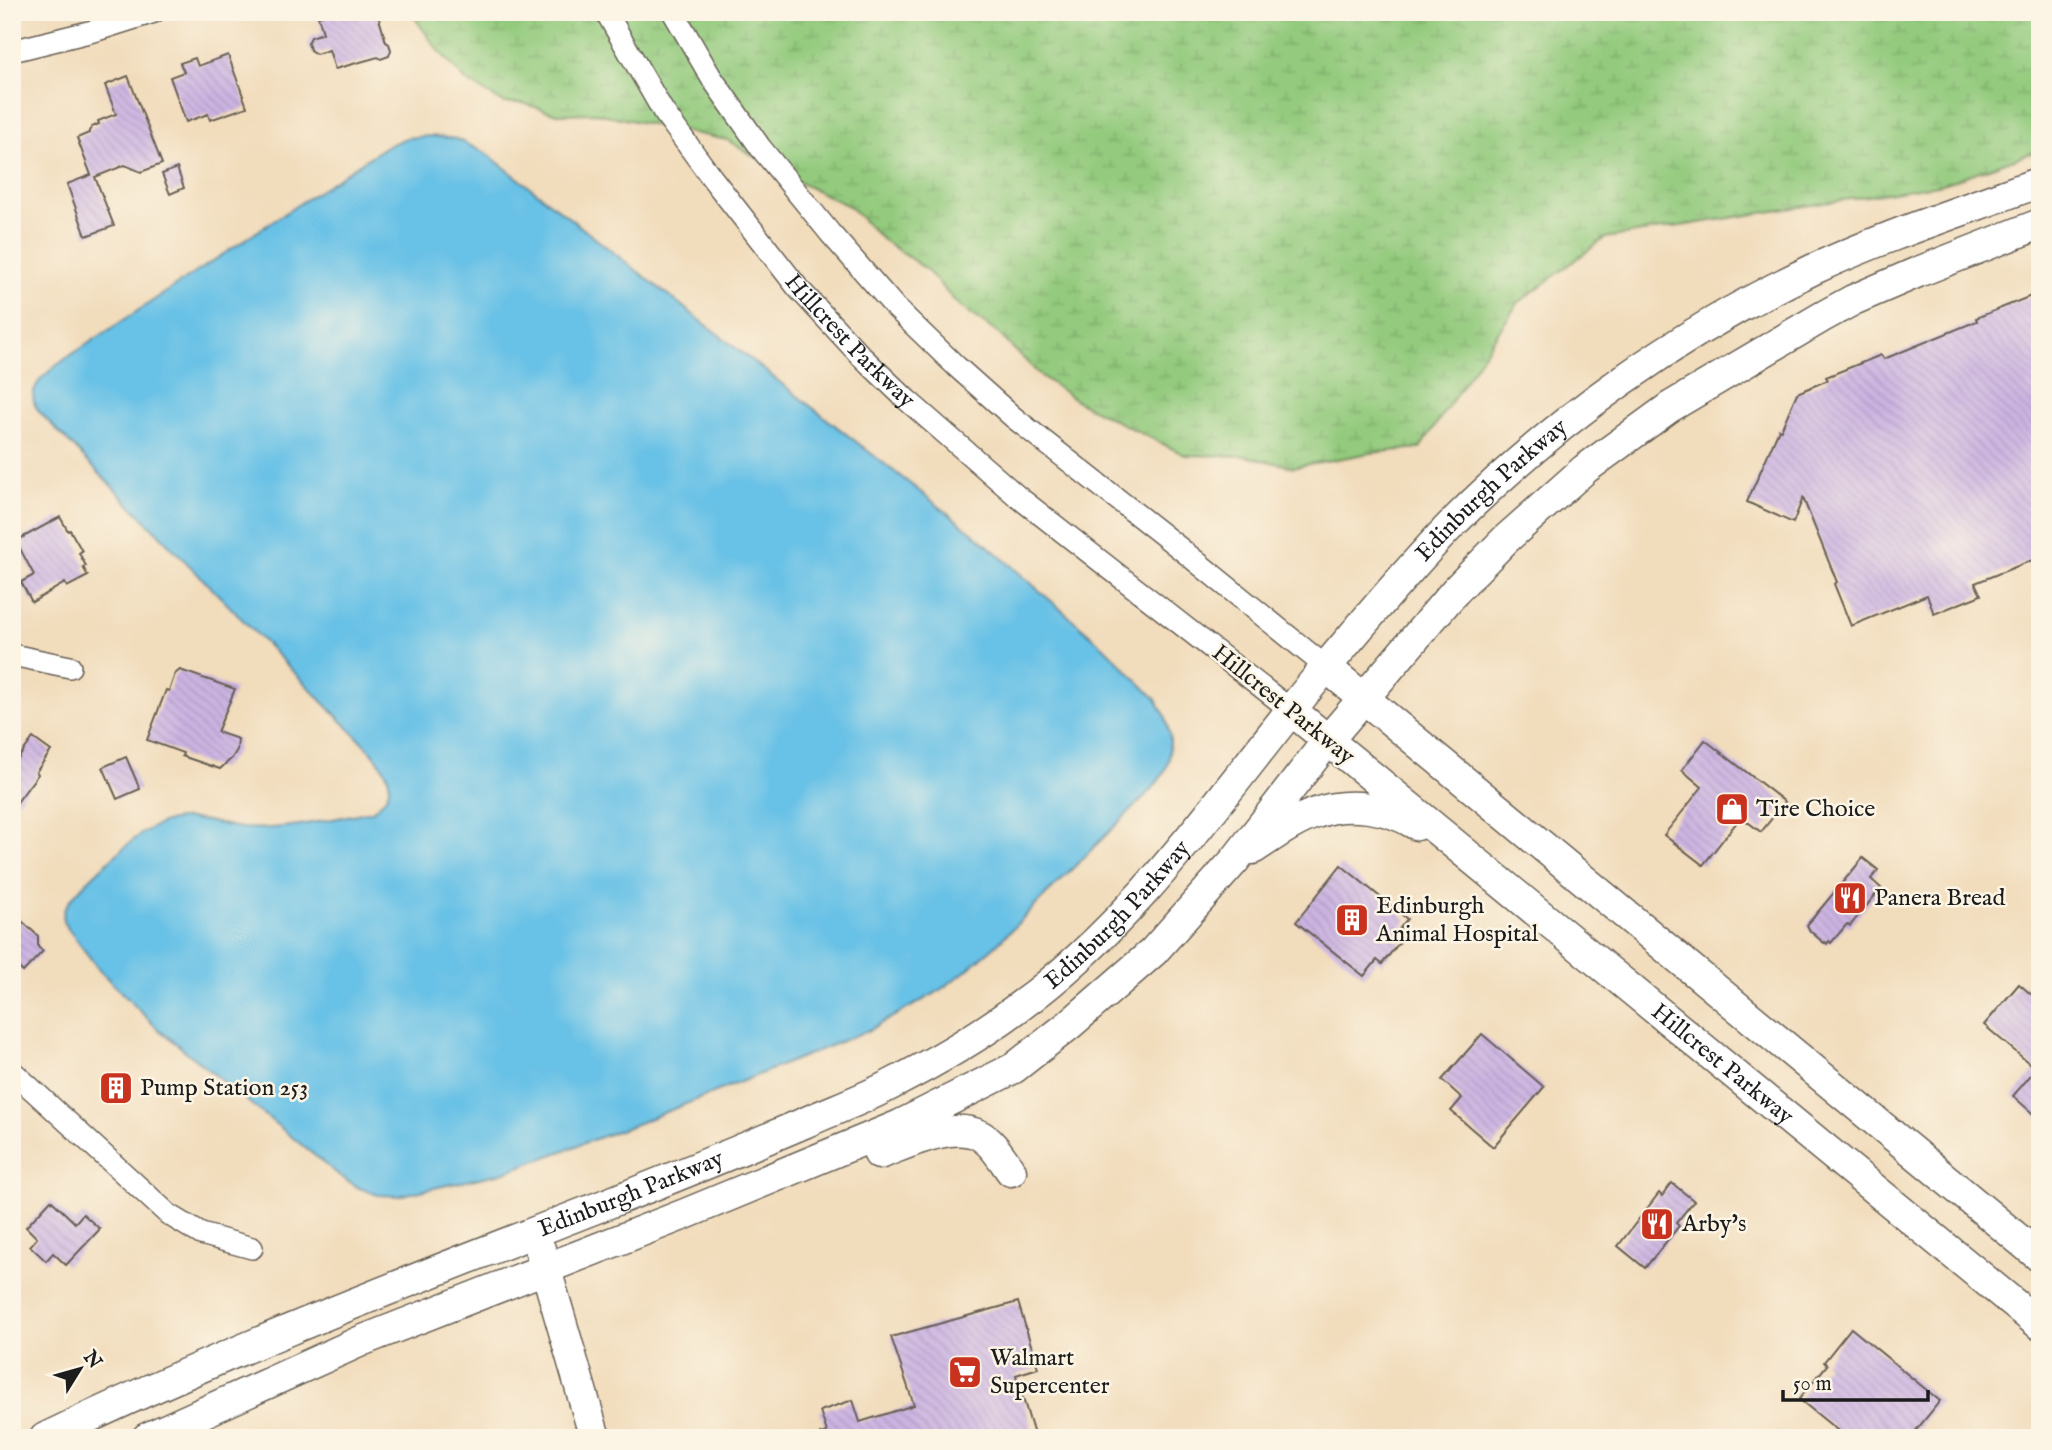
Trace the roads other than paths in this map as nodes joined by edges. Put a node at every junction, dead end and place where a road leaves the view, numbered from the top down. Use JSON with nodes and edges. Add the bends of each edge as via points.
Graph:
{"nodes":[{"id":1,"x":154,"y":12,"type":"edge"},
{"id":2,"x":606,"y":12,"type":"edge"},
{"id":3,"x":673,"y":12,"type":"edge"},
{"id":4,"x":12,"y":51,"type":"edge"},
{"id":5,"x":2040,"y":182,"type":"edge"},
{"id":6,"x":2040,"y":224,"type":"edge"},
{"id":7,"x":12,"y":654,"type":"edge"},
{"id":8,"x":70,"y":667,"type":"dead end"},
{"id":9,"x":1326,"y":667,"type":"junction"},
{"id":10,"x":1363,"y":698,"type":"junction"},
{"id":11,"x":1291,"y":710,"type":"junction"},
{"id":12,"x":1328,"y":740,"type":"junction"},
{"id":13,"x":1470,"y":857,"type":"junction"},
{"id":14,"x":1235,"y":860,"type":"junction"},
{"id":15,"x":1023,"y":1005,"type":"junction"},
{"id":16,"x":12,"y":1071,"type":"edge"},
{"id":17,"x":990,"y":1080,"type":"junction"},
{"id":18,"x":1011,"y":1171,"type":"dead end"},
{"id":19,"x":724,"y":1197,"type":"junction"},
{"id":20,"x":534,"y":1232,"type":"junction"},
{"id":21,"x":252,"y":1248,"type":"dead end"},
{"id":22,"x":2040,"y":1257,"type":"edge"},
{"id":23,"x":545,"y":1268,"type":"junction"},
{"id":24,"x":2040,"y":1325,"type":"edge"},
{"id":25,"x":45,"y":1438,"type":"edge"},
{"id":26,"x":147,"y":1438,"type":"edge"},
{"id":27,"x":595,"y":1438,"type":"edge"}],
"edges":[{"from":1,"to":4,"type":"street"},
{"from":2,"to":11,"type":"street","name":"Hillcrest Parkway","via":[[663,111],[712,178],[798,288],[861,356],[1017,496]]},
{"from":3,"to":9,"type":"street","via":[[760,147],[895,307],[1013,417]]},
{"from":5,"to":9,"type":"main road","name":"Edinburgh Parkway","via":[[1813,270],[1720,319],[1630,376],[1545,439],[1473,504]]},
{"from":6,"to":10,"type":"main road","name":"Edinburgh Parkway","via":[[1853,300],[1660,414],[1585,469],[1505,540]]},
{"from":7,"to":8,"type":"street"},
{"from":9,"to":10,"type":"main road"},
{"from":9,"to":11,"type":"main road","name":"Edinburgh Parkway"},
{"from":10,"to":12,"type":"main road","name":"Edinburgh Parkway"},
{"from":10,"to":22,"type":"main road"},
{"from":11,"to":12,"type":"main road","name":"Hillcrest Parkway"},
{"from":11,"to":15,"type":"main road","name":"Edinburgh Parkway","via":[[1148,887],[1092,945]]},
{"from":12,"to":13,"type":"main road","name":"Hillcrest Parkway"},
{"from":12,"to":14,"type":"main road","name":"Edinburgh Parkway"},
{"from":13,"to":14,"type":"main road","via":[[1413,822],[1363,807],[1317,812]]},
{"from":13,"to":24,"type":"main road","name":"Hillcrest Parkway"},
{"from":14,"to":17,"type":"main road","name":"Edinburgh Parkway","via":[[1153,952],[1069,1025],[1014,1068]]},
{"from":15,"to":17,"type":"main road","via":[[1001,1037]]},
{"from":15,"to":20,"type":"main road","name":"Edinburgh Parkway","via":[[889,1086]]},
{"from":16,"to":21,"type":"street","via":[[168,1214],[201,1234]]},
{"from":17,"to":19,"type":"main road","name":"Edinburgh Parkway","via":[[900,1125]]},
{"from":18,"to":19,"type":"main road","via":[[979,1135],[961,1129],[791,1185]]},
{"from":19,"to":23,"type":"main road","name":"Edinburgh Parkway"},
{"from":20,"to":23,"type":"main road"},
{"from":20,"to":25,"type":"main road","name":"Edinburgh Parkway","via":[[222,1358]]},
{"from":23,"to":26,"type":"main road","name":"Edinburgh Parkway","via":[[361,1341]]},
{"from":23,"to":27,"type":"main road"}]}
